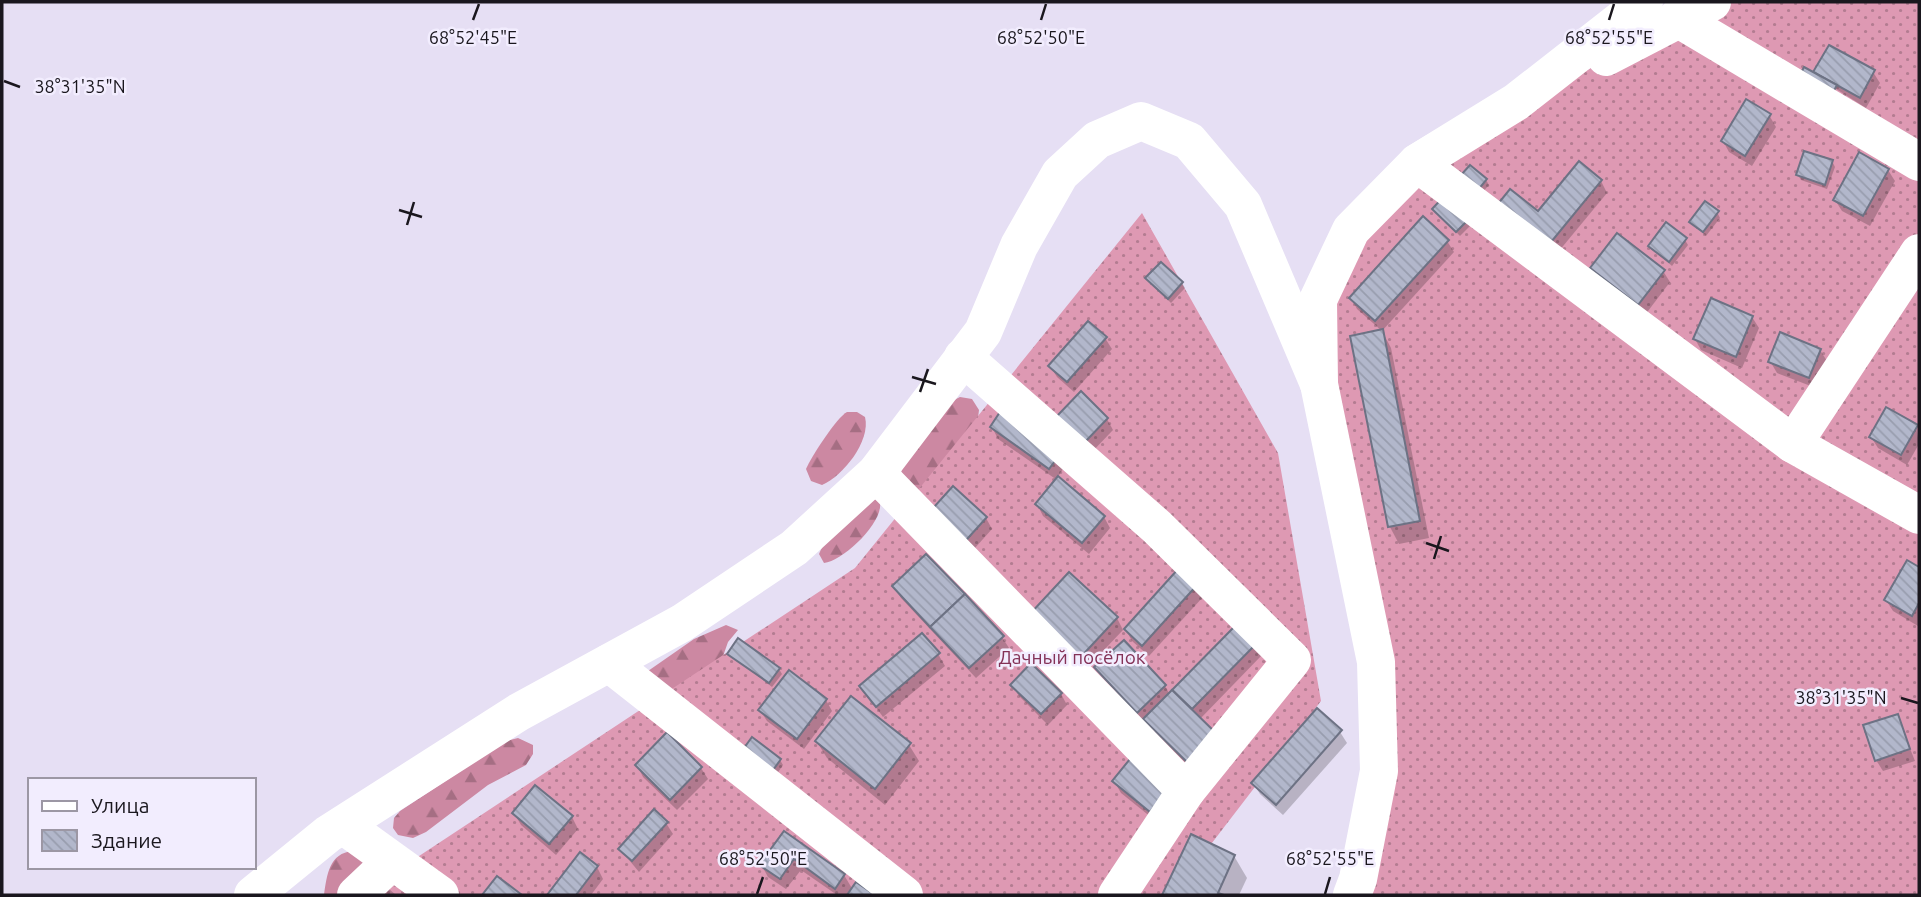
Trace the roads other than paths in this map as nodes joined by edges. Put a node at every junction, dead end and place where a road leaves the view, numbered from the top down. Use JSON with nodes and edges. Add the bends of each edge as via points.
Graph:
{"nodes":[{"id":1,"x":1712,"y":2,"type":"edge"},
{"id":2,"x":1660,"y":10,"type":"edge"},
{"id":3,"x":1919,"y":162,"type":"edge"},
{"id":4,"x":1417,"y":163,"type":"junction"},
{"id":5,"x":1919,"y":253,"type":"edge"},
{"id":6,"x":963,"y":357,"type":"junction"},
{"id":7,"x":1319,"y":384,"type":"junction"},
{"id":8,"x":1793,"y":444,"type":"junction"},
{"id":9,"x":876,"y":473,"type":"junction"},
{"id":10,"x":1919,"y":515,"type":"edge"},
{"id":11,"x":609,"y":663,"type":"junction"},
{"id":12,"x":1186,"y":791,"type":"junction"},
{"id":13,"x":343,"y":825,"type":"junction"},
{"id":14,"x":392,"y":860,"type":"junction"},
{"id":15,"x":253,"y":895,"type":"edge"},
{"id":16,"x":356,"y":895,"type":"edge"},
{"id":17,"x":440,"y":895,"type":"edge"},
{"id":18,"x":904,"y":895,"type":"edge"},
{"id":19,"x":1117,"y":895,"type":"edge"},
{"id":20,"x":1352,"y":895,"type":"edge"}],
"edges":[{"from":1,"to":2,"type":"street"},
{"from":2,"to":3,"type":"street"},
{"from":2,"to":4,"type":"street"},
{"from":4,"to":7,"type":"street","via":[[1351,230],[1318,300]]},
{"from":4,"to":8,"type":"street"},
{"from":5,"to":8,"type":"street"},
{"from":6,"to":7,"type":"street","via":[[983,332],[1019,246],[1060,174],[1097,140],[1141,121],[1189,141],[1243,205]]},
{"from":6,"to":9,"type":"street"},
{"from":6,"to":12,"type":"street","via":[[1157,527],[1292,660]]},
{"from":7,"to":20,"type":"street","via":[[1376,662],[1379,771]]},
{"from":8,"to":10,"type":"street"},
{"from":9,"to":11,"type":"street","via":[[794,548],[682,623]]},
{"from":9,"to":12,"type":"street"},
{"from":11,"to":13,"type":"street","via":[[519,712]]},
{"from":11,"to":18,"type":"street"},
{"from":12,"to":19,"type":"street"},
{"from":13,"to":14,"type":"street"},
{"from":13,"to":15,"type":"street"},
{"from":14,"to":16,"type":"street"},
{"from":14,"to":17,"type":"street"}]}
